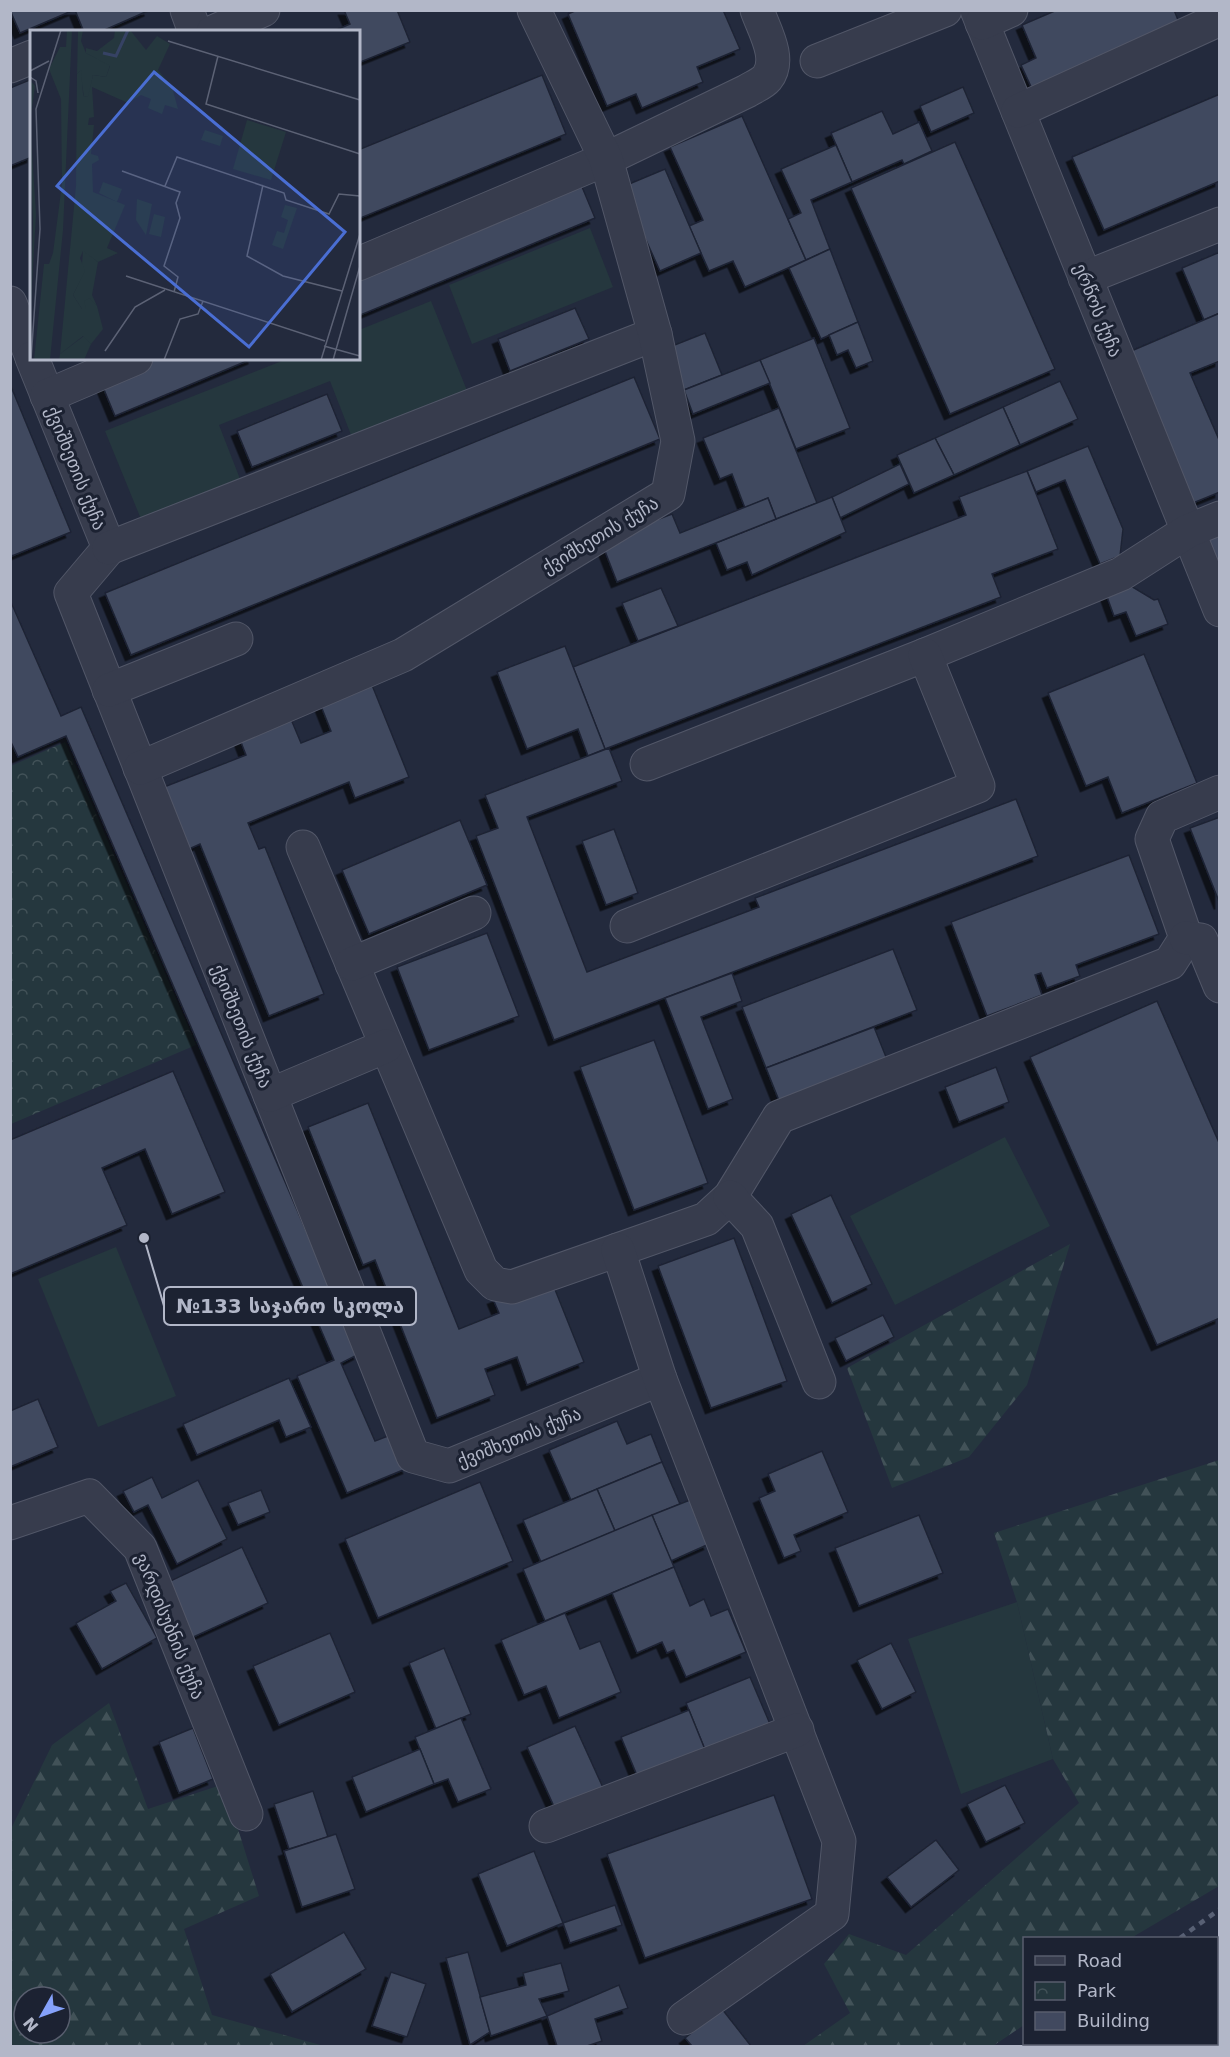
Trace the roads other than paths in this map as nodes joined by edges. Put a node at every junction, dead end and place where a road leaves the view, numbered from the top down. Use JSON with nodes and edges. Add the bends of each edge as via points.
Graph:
{"nodes":[{"id":1,"x":187,"y":10,"type":"edge"},
{"id":2,"x":263,"y":10,"type":"edge"},
{"id":3,"x":534,"y":10,"type":"edge"},
{"id":4,"x":757,"y":10,"type":"edge"},
{"id":5,"x":945,"y":10,"type":"edge"},
{"id":6,"x":990,"y":15,"type":"edge"},
{"id":7,"x":1220,"y":19,"type":"edge"},
{"id":8,"x":194,"y":30,"type":"edge"},
{"id":9,"x":218,"y":30,"type":"edge"},
{"id":10,"x":30,"y":58,"type":"edge"},
{"id":11,"x":817,"y":61,"type":"dead end"},
{"id":12,"x":10,"y":66,"type":"edge"},
{"id":13,"x":1018,"y":111,"type":"junction"},
{"id":14,"x":606,"y":159,"type":"junction"},
{"id":15,"x":1220,"y":224,"type":"edge"},
{"id":16,"x":360,"y":263,"type":"edge"},
{"id":17,"x":1085,"y":278,"type":"junction"},
{"id":18,"x":10,"y":303,"type":"edge"},
{"id":19,"x":655,"y":334,"type":"junction"},
{"id":20,"x":30,"y":353,"type":"edge"},
{"id":21,"x":33,"y":360,"type":"edge"},
{"id":22,"x":131,"y":360,"type":"edge"},
{"id":23,"x":47,"y":396,"type":"junction"},
{"id":24,"x":1220,"y":518,"type":"edge"},
{"id":25,"x":1188,"y":531,"type":"junction"},
{"id":26,"x":109,"y":548,"type":"junction"},
{"id":27,"x":1220,"y":610,"type":"edge"},
{"id":28,"x":236,"y":639,"type":"dead end"},
{"id":29,"x":926,"y":655,"type":"junction"},
{"id":30,"x":109,"y":690,"type":"junction"},
{"id":31,"x":647,"y":764,"type":"dead end"},
{"id":32,"x":140,"y":768,"type":"junction"},
{"id":33,"x":1220,"y":792,"type":"edge"},
{"id":34,"x":303,"y":847,"type":"dead end"},
{"id":35,"x":474,"y":913,"type":"dead end"},
{"id":36,"x":627,"y":926,"type":"dead end"},
{"id":37,"x":1186,"y":938,"type":"junction"},
{"id":38,"x":352,"y":964,"type":"junction"},
{"id":39,"x":1220,"y":986,"type":"edge"},
{"id":40,"x":386,"y":1046,"type":"junction"},
{"id":41,"x":270,"y":1095,"type":"junction"},
{"id":42,"x":730,"y":1197,"type":"junction"},
{"id":43,"x":618,"y":1250,"type":"junction"},
{"id":44,"x":660,"y":1379,"type":"junction"},
{"id":45,"x":819,"y":1382,"type":"dead end"},
{"id":46,"x":10,"y":1523,"type":"edge"},
{"id":47,"x":797,"y":1730,"type":"junction"},
{"id":48,"x":246,"y":1814,"type":"dead end"},
{"id":49,"x":546,"y":1826,"type":"dead end"},
{"id":50,"x":684,"y":2018,"type":"dead end"}],
"edges":[{"from":1,"to":8,"type":"street"},
{"from":2,"to":9,"type":"street"},
{"from":3,"to":14,"type":"street","name":"ქვიშხეთის ქუჩა"},
{"from":4,"to":14,"type":"street","via":[[772,52],[772,69],[765,80]]},
{"from":5,"to":11,"type":"street"},
{"from":6,"to":13,"type":"street","name":"ერწოს ქუჩა"},
{"from":7,"to":13,"type":"street"},
{"from":10,"to":12,"type":"street"},
{"from":13,"to":17,"type":"street","name":"ერწოს ქუჩა"},
{"from":14,"to":16,"type":"street"},
{"from":14,"to":19,"type":"street","name":"ქვიშხეთის ქუჩა"},
{"from":15,"to":17,"type":"street"},
{"from":17,"to":25,"type":"street","name":"ერწოს ქუჩა"},
{"from":18,"to":20,"type":"street","name":"ქვიშხეთის ქუჩა"},
{"from":19,"to":26,"type":"street"},
{"from":19,"to":32,"type":"street","name":"ქვიშხეთის ქუჩა","via":[[678,441],[668,494],[403,655]]},
{"from":21,"to":23,"type":"street","name":"ქვიშხეთის ქუჩა"},
{"from":22,"to":23,"type":"street"},
{"from":23,"to":26,"type":"street","name":"ქვიშხეთის ქუჩა"},
{"from":24,"to":25,"type":"street"},
{"from":25,"to":27,"type":"street","name":"ერწოს ქუჩა"},
{"from":25,"to":29,"type":"street","via":[[1121,574]]},
{"from":26,"to":30,"type":"street","name":"ქვიშხეთის ქუჩა","via":[[71,593]]},
{"from":28,"to":30,"type":"street"},
{"from":29,"to":31,"type":"street"},
{"from":29,"to":36,"type":"street","via":[[978,786]]},
{"from":30,"to":32,"type":"street","name":"ქვიშხეთის ქუჩა"},
{"from":32,"to":41,"type":"street","name":"ქვიშხეთის ქუჩა"},
{"from":33,"to":37,"type":"street","via":[[1162,817],[1152,838]]},
{"from":34,"to":38,"type":"street"},
{"from":35,"to":38,"type":"street"},
{"from":37,"to":39,"type":"street","via":[[1201,940]]},
{"from":37,"to":42,"type":"street","via":[[1170,963],[779,1117]]},
{"from":38,"to":40,"type":"street"},
{"from":40,"to":41,"type":"street"},
{"from":40,"to":43,"type":"street","via":[[481,1270],[495,1284],[512,1287]]},
{"from":41,"to":44,"type":"street","name":"ქვიშხეთის ქუჩა","via":[[413,1456],[448,1466]]},
{"from":42,"to":43,"type":"street","via":[[706,1219]]},
{"from":42,"to":45,"type":"street","via":[[757,1226]]},
{"from":43,"to":44,"type":"street"},
{"from":44,"to":47,"type":"street"},
{"from":46,"to":48,"type":"street","name":"ვარდისუბნის ქუჩა","via":[[89,1496],[140,1548]]},
{"from":47,"to":49,"type":"street"},
{"from":47,"to":50,"type":"street","via":[[839,1841],[832,1914]]}]}
